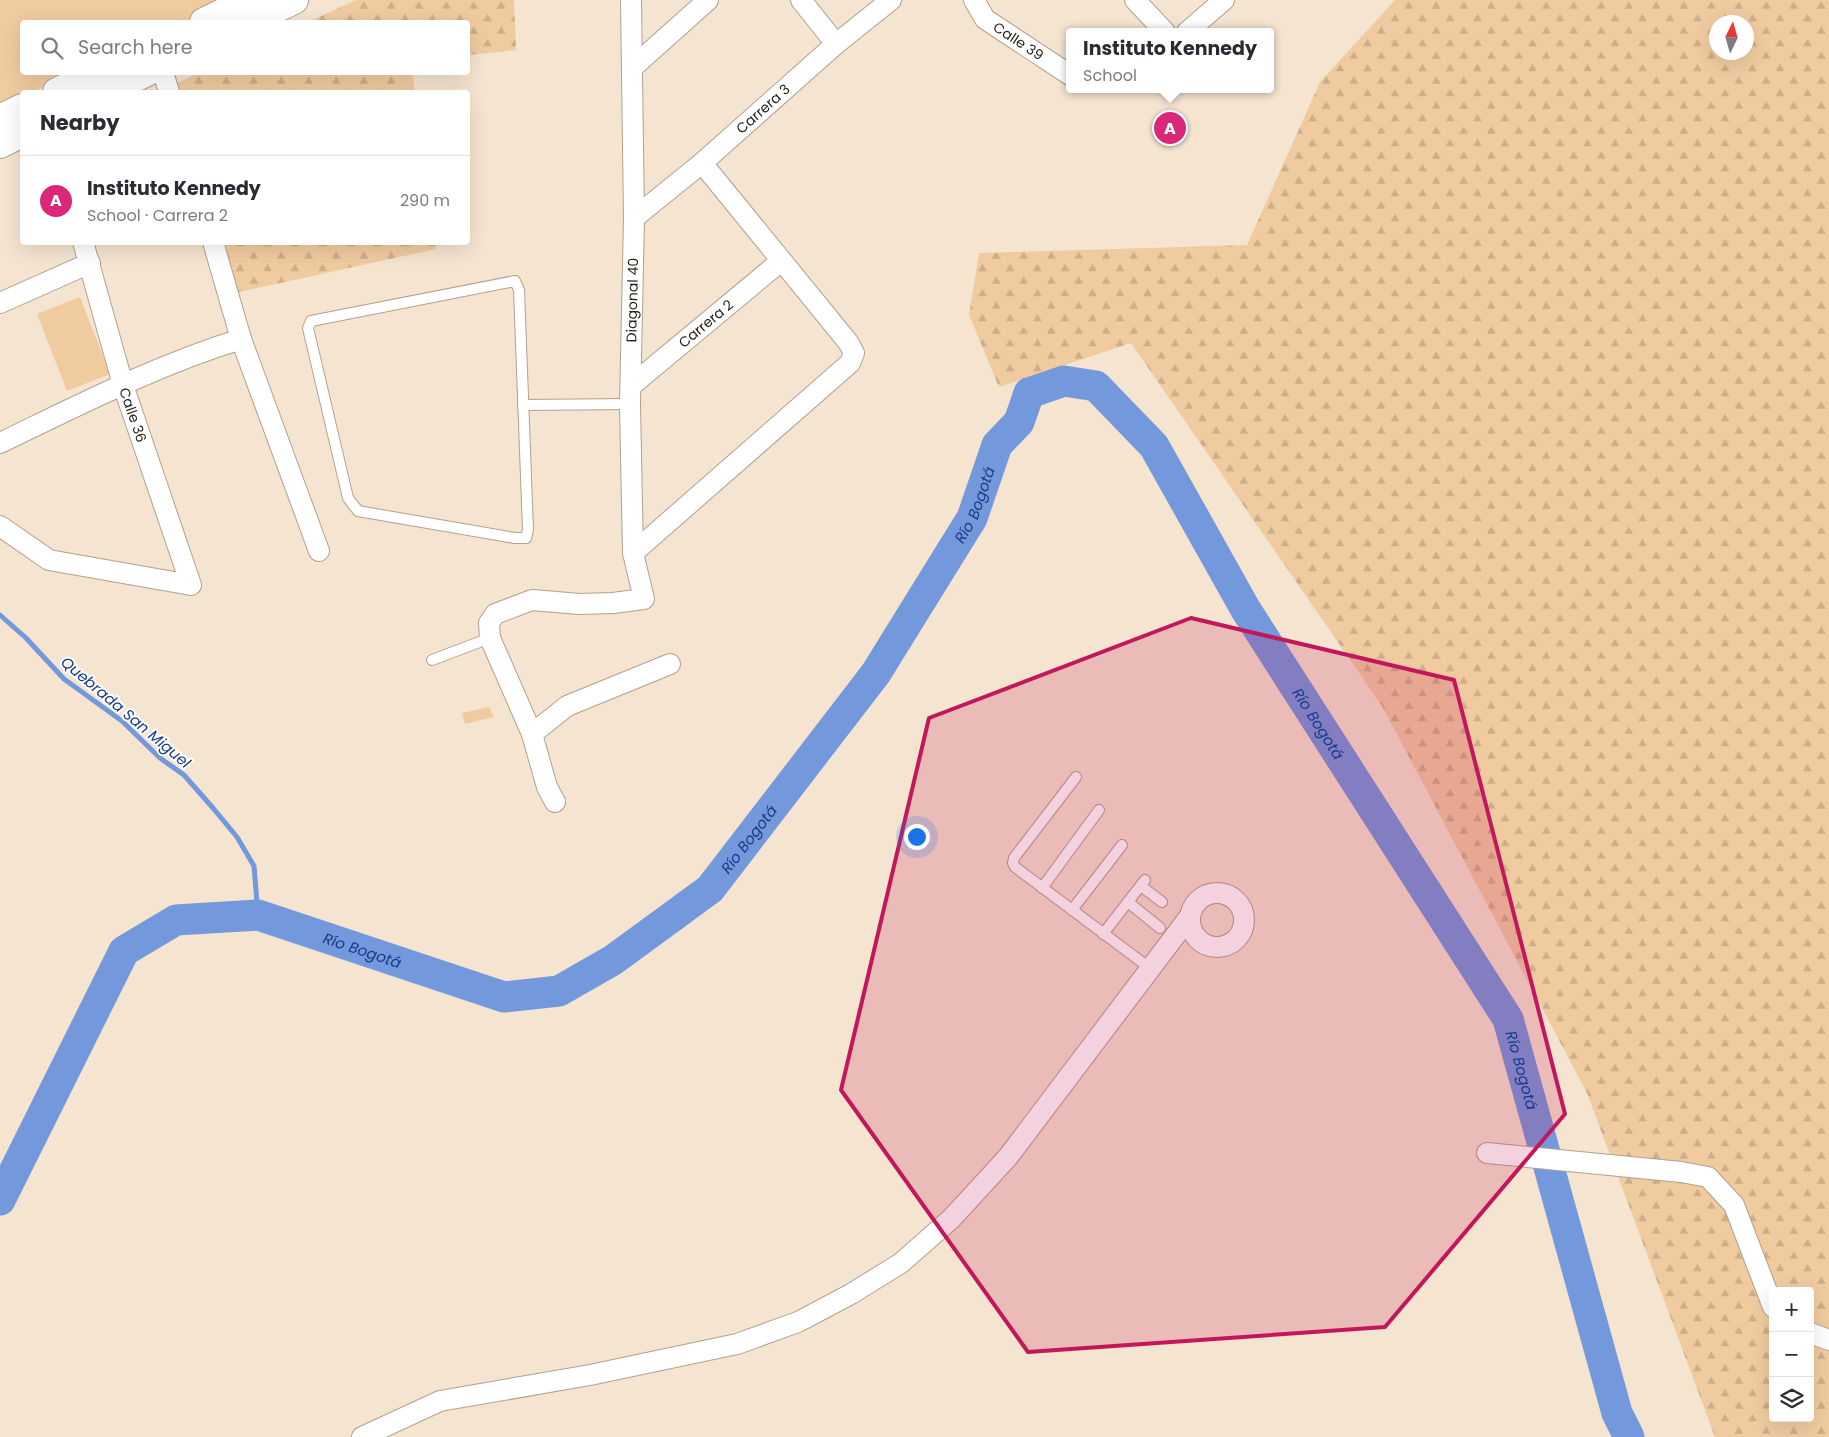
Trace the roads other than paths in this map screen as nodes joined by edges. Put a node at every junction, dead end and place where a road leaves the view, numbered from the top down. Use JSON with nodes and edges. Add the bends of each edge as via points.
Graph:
{"nodes":[{"id":1,"x":249,"y":0,"type":"edge"},
{"id":2,"x":294,"y":0,"type":"edge"},
{"id":3,"x":631,"y":0,"type":"edge"},
{"id":4,"x":708,"y":0,"type":"edge"},
{"id":5,"x":801,"y":0,"type":"edge"},
{"id":6,"x":891,"y":0,"type":"edge"},
{"id":7,"x":974,"y":0,"type":"edge"},
{"id":8,"x":1135,"y":0,"type":"edge"},
{"id":9,"x":1224,"y":0,"type":"edge"},
{"id":10,"x":208,"y":20,"type":"edge"},
{"id":11,"x":252,"y":20,"type":"edge"},
{"id":12,"x":1161,"y":28,"type":"edge"},
{"id":13,"x":1192,"y":28,"type":"edge"},
{"id":14,"x":836,"y":44,"type":"junction"},
{"id":15,"x":632,"y":68,"type":"junction"},
{"id":16,"x":1066,"y":72,"type":"edge"},
{"id":17,"x":93,"y":75,"type":"edge"},
{"id":18,"x":141,"y":75,"type":"edge"},
{"id":19,"x":164,"y":75,"type":"edge"},
{"id":20,"x":60,"y":90,"type":"edge"},
{"id":21,"x":110,"y":90,"type":"edge"},
{"id":22,"x":168,"y":90,"type":"edge"},
{"id":23,"x":20,"y":109,"type":"edge"},
{"id":24,"x":0,"y":119,"type":"edge"},
{"id":25,"x":20,"y":134,"type":"edge"},
{"id":26,"x":0,"y":144,"type":"edge"},
{"id":27,"x":702,"y":163,"type":"junction"},
{"id":28,"x":634,"y":218,"type":"junction"},
{"id":29,"x":84,"y":245,"type":"edge"},
{"id":30,"x":214,"y":245,"type":"edge"},
{"id":31,"x":781,"y":261,"type":"junction"},
{"id":32,"x":90,"y":263,"type":"junction"},
{"id":33,"x":0,"y":303,"type":"edge"},
{"id":34,"x":241,"y":339,"type":"junction"},
{"id":35,"x":123,"y":384,"type":"junction"},
{"id":36,"x":631,"y":394,"type":"junction"},
{"id":37,"x":523,"y":404,"type":"junction"},
{"id":38,"x":0,"y":442,"type":"edge"},
{"id":39,"x":0,"y":526,"type":"edge"},
{"id":40,"x":319,"y":551,"type":"dead end"},
{"id":41,"x":633,"y":553,"type":"junction"},
{"id":42,"x":490,"y":638,"type":"junction"},
{"id":43,"x":432,"y":660,"type":"dead end"},
{"id":44,"x":670,"y":664,"type":"dead end"},
{"id":45,"x":532,"y":734,"type":"junction"},
{"id":46,"x":1076,"y":777,"type":"dead end"},
{"id":47,"x":556,"y":802,"type":"dead end"},
{"id":48,"x":1099,"y":810,"type":"dead end"},
{"id":49,"x":1122,"y":845,"type":"dead end"},
{"id":50,"x":1042,"y":888,"type":"junction"},
{"id":51,"x":1128,"y":902,"type":"junction"},
{"id":52,"x":1162,"y":902,"type":"dead end"},
{"id":53,"x":1072,"y":910,"type":"junction"},
{"id":54,"x":1190,"y":916,"type":"dead end"},
{"id":55,"x":1160,"y":928,"type":"dead end"},
{"id":56,"x":1103,"y":934,"type":"junction"},
{"id":57,"x":1151,"y":969,"type":"junction"},
{"id":58,"x":1487,"y":1153,"type":"dead end"},
{"id":59,"x":1769,"y":1297,"type":"edge"},
{"id":60,"x":1814,"y":1334,"type":"edge"},
{"id":61,"x":1829,"y":1340,"type":"edge"},
{"id":62,"x":362,"y":1437,"type":"edge"}],
"edges":[{"from":1,"to":10,"type":"main road"},
{"from":2,"to":11,"type":"main road"},
{"from":3,"to":15,"type":"street","name":"Diagonal 40"},
{"from":4,"to":15,"type":"street"},
{"from":5,"to":14,"type":"street"},
{"from":6,"to":14,"type":"street","name":"Carrera 3"},
{"from":7,"to":16,"type":"street","name":"Calle 39","via":[[986,19]]},
{"from":8,"to":12,"type":"street"},
{"from":9,"to":13,"type":"street"},
{"from":14,"to":27,"type":"street","name":"Carrera 3"},
{"from":15,"to":28,"type":"street","name":"Diagonal 40"},
{"from":17,"to":20,"type":"main road"},
{"from":18,"to":21,"type":"main road"},
{"from":19,"to":22,"type":"street"},
{"from":23,"to":24,"type":"main road"},
{"from":25,"to":26,"type":"main road"},
{"from":27,"to":28,"type":"street","name":"Carrera 3"},
{"from":27,"to":31,"type":"street"},
{"from":28,"to":36,"type":"street","name":"Diagonal 40"},
{"from":29,"to":32,"type":"street","name":"Calle 36"},
{"from":30,"to":34,"type":"street"},
{"from":31,"to":36,"type":"street","name":"Carrera 2"},
{"from":31,"to":41,"type":"street","via":[[848,342],[854,353],[850,363]]},
{"from":32,"to":33,"type":"street"},
{"from":32,"to":35,"type":"street","name":"Calle 36"},
{"from":34,"to":35,"type":"street"},
{"from":34,"to":40,"type":"street"},
{"from":35,"to":38,"type":"street"},
{"from":35,"to":39,"type":"street","name":"Calle 36","via":[[191,584],[49,560]]},
{"from":36,"to":37,"type":"lane"},
{"from":36,"to":41,"type":"street","name":"Diagonal 40"},
{"from":37,"to":37,"type":"lane","via":[[526,538],[358,511],[348,498],[308,328],[310,321],[515,281],[519,290]]},
{"from":41,"to":42,"type":"street","name":"Diagonal 40","via":[[644,599],[580,604],[532,600],[495,614],[489,623]]},
{"from":42,"to":43,"type":"lane"},
{"from":42,"to":45,"type":"street"},
{"from":44,"to":45,"type":"street","via":[[567,706]]},
{"from":45,"to":47,"type":"street","via":[[547,787]]},
{"from":46,"to":50,"type":"lane","via":[[1014,858],[1015,867]]},
{"from":48,"to":50,"type":"lane"},
{"from":49,"to":53,"type":"lane"},
{"from":50,"to":53,"type":"lane"},
{"from":51,"to":52,"type":"lane","via":[[1143,882]]},
{"from":51,"to":55,"type":"lane"},
{"from":51,"to":56,"type":"lane"},
{"from":53,"to":56,"type":"lane"},
{"from":54,"to":57,"type":"street"},
{"from":56,"to":57,"type":"lane"},
{"from":57,"to":62,"type":"street","via":[[1008,1157],[951,1219],[901,1263],[851,1294],[798,1322],[737,1344],[590,1375],[440,1401]]},
{"from":58,"to":59,"type":"street","via":[[1708,1177],[1734,1205]]},
{"from":60,"to":61,"type":"street"}]}
